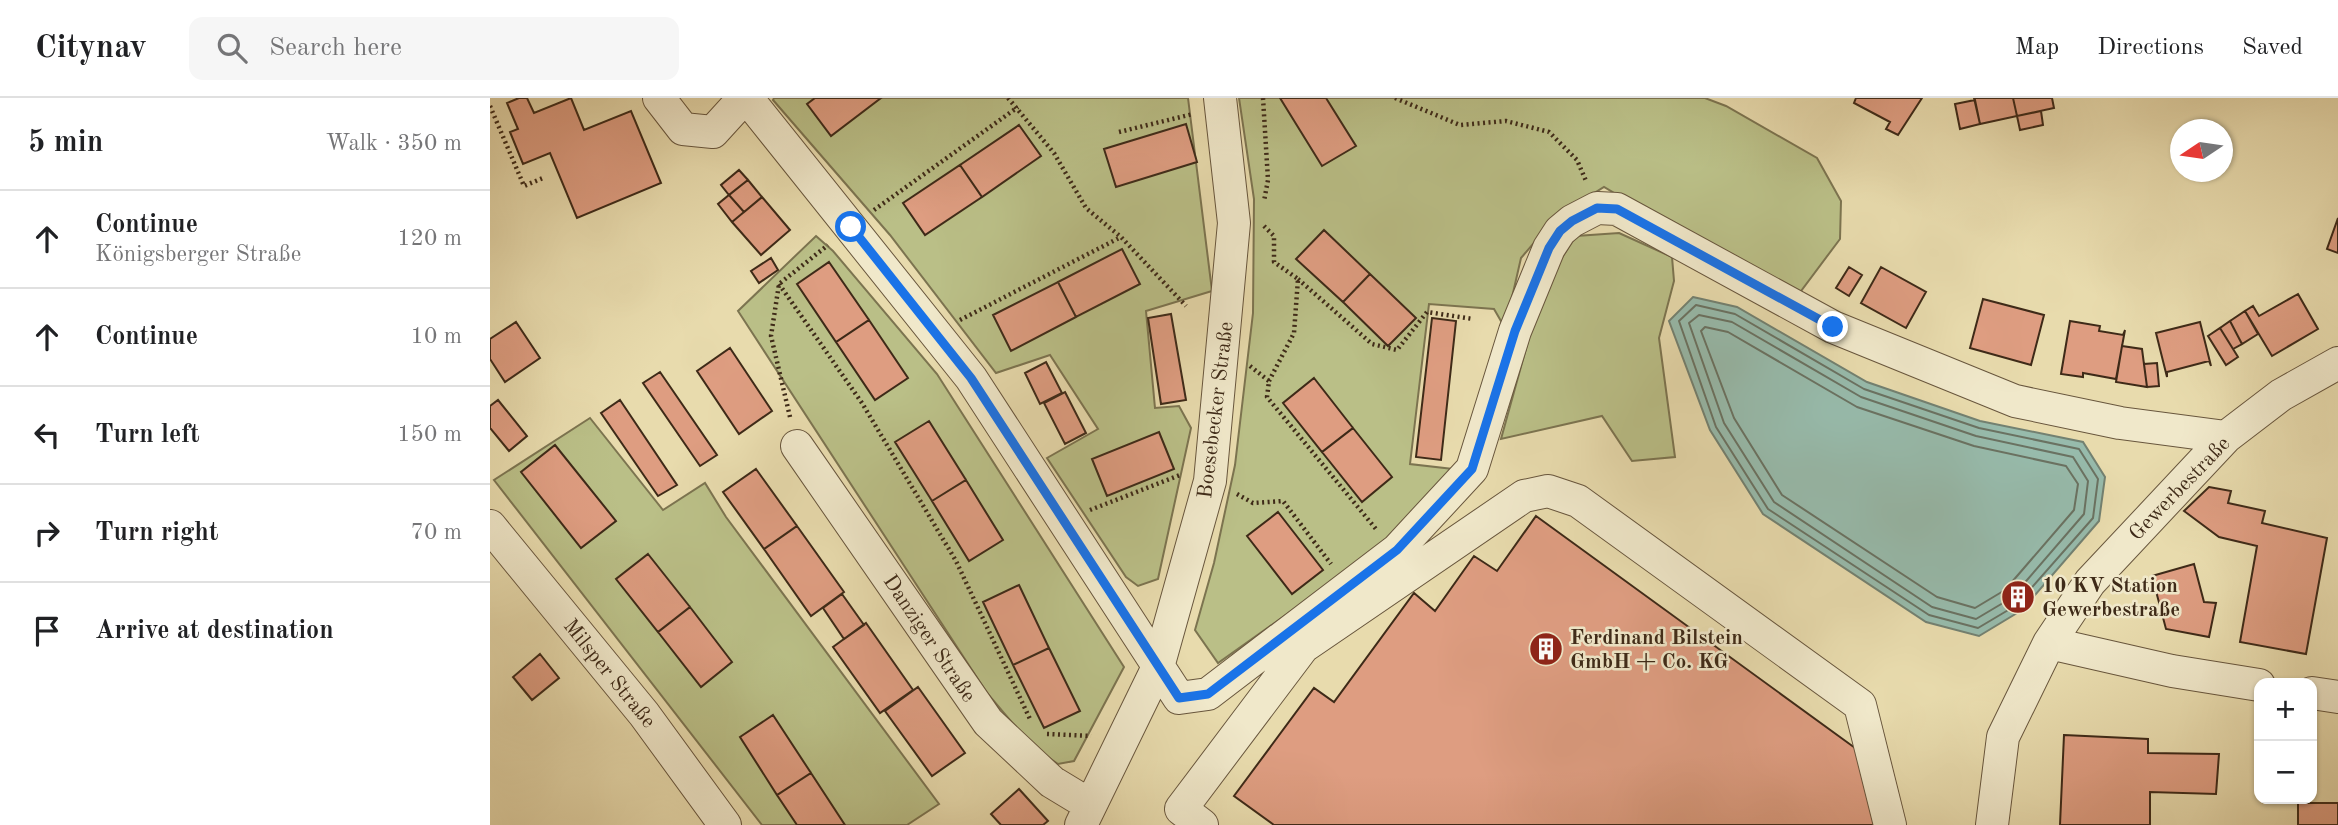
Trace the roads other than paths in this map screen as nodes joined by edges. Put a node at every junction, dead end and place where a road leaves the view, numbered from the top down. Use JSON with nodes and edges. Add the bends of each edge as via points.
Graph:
{"nodes":[{"id":1,"x":659,"y":98,"type":"edge"},
{"id":2,"x":745,"y":98,"type":"edge"},
{"id":3,"x":1221,"y":102,"type":"edge"},
{"id":4,"x":2338,"y":363,"type":"edge"},
{"id":5,"x":2226,"y":437,"type":"junction"},
{"id":6,"x":797,"y":446,"type":"dead end"},
{"id":7,"x":490,"y":526,"type":"edge"},
{"id":8,"x":2049,"y":643,"type":"junction"},
{"id":9,"x":1253,"y":659,"type":"junction"},
{"id":10,"x":1158,"y":667,"type":"junction"},
{"id":11,"x":1280,"y":679,"type":"junction"},
{"id":12,"x":2254,"y":684,"type":"edge"},
{"id":13,"x":2317,"y":694,"type":"edge"},
{"id":14,"x":2338,"y":697,"type":"edge"},
{"id":15,"x":1085,"y":815,"type":"edge"},
{"id":16,"x":726,"y":825,"type":"edge"},
{"id":17,"x":1202,"y":825,"type":"edge"},
{"id":18,"x":1890,"y":825,"type":"edge"},
{"id":19,"x":1992,"y":825,"type":"edge"}],
"edges":[{"from":1,"to":2,"type":"street","via":[[683,129],[713,132]]},
{"from":2,"to":10,"type":"street","via":[[971,378]]},
{"from":3,"to":10,"type":"street","name":"Boesebecker Straße","via":[[1247,222],[1225,346],[1210,481]]},
{"from":4,"to":5,"type":"street","name":"Gewerbestraße","via":[[2281,395]]},
{"from":5,"to":8,"type":"street","name":"Gewerbestraße","via":[[2090,582]]},
{"from":5,"to":9,"type":"street","via":[[2120,423],[2015,401],[1833,327],[1617,209],[1597,208],[1560,231],[1549,248],[1515,331],[1472,469],[1397,550]]},
{"from":6,"to":15,"type":"street","name":"Danziger Straße","via":[[988,722]]},
{"from":7,"to":16,"type":"street","name":"Milsper Straße","via":[[652,725]]},
{"from":8,"to":12,"type":"street"},
{"from":8,"to":19,"type":"street","name":"Gewerbestraße","via":[[2003,737]]},
{"from":9,"to":10,"type":"street","via":[[1208,694],[1179,698]]},
{"from":9,"to":11,"type":"street"},
{"from":10,"to":15,"type":"street","name":"Boesebecker Straße"},
{"from":11,"to":17,"type":"street","via":[[1181,809]]},
{"from":11,"to":18,"type":"street","via":[[1303,647],[1524,496],[1548,491],[1578,501],[1860,705]]},
{"from":13,"to":14,"type":"street"}]}
